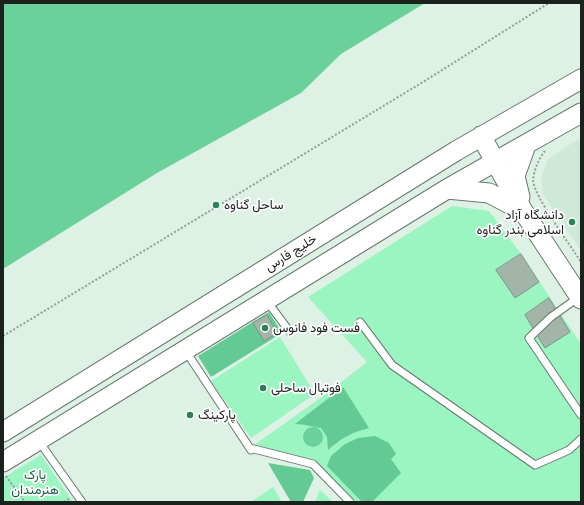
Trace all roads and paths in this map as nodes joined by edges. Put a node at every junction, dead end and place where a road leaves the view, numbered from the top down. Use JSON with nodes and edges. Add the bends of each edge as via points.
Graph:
{"nodes":[{"id":1,"x":549,"y":3,"type":"edge"},
{"id":2,"x":581,"y":80,"type":"edge"},
{"id":3,"x":581,"y":113,"type":"edge"},
{"id":4,"x":481,"y":136,"type":"junction"},
{"id":5,"x":526,"y":145,"type":"junction"},
{"id":6,"x":549,"y":149,"type":"dead end"},
{"id":7,"x":496,"y":162,"type":"junction"},
{"id":8,"x":447,"y":189,"type":"junction"},
{"id":9,"x":523,"y":210,"type":"junction"},
{"id":10,"x":581,"y":262,"type":"edge"},
{"id":11,"x":580,"y":298,"type":"edge"},
{"id":12,"x":266,"y":300,"type":"junction"},
{"id":13,"x":360,"y":322,"type":"dead end"},
{"id":14,"x":290,"y":332,"type":"dead end"},
{"id":15,"x":3,"y":336,"type":"edge"},
{"id":16,"x":185,"y":350,"type":"junction"},
{"id":17,"x":581,"y":415,"type":"edge"},
{"id":18,"x":3,"y":432,"type":"edge"},
{"id":19,"x":38,"y":440,"type":"junction"},
{"id":20,"x":581,"y":440,"type":"edge"},
{"id":21,"x":4,"y":468,"type":"edge"},
{"id":22,"x":26,"y":502,"type":"edge"},
{"id":23,"x":82,"y":502,"type":"edge"},
{"id":24,"x":350,"y":502,"type":"edge"}],
"edges":[{"from":1,"to":15,"type":"path"},
{"from":2,"to":4,"type":"main road","name":"خلیج فارس"},
{"from":3,"to":5,"type":"main road","name":"خلیج فارس"},
{"from":4,"to":7,"type":"main road"},
{"from":4,"to":18,"type":"main road","name":"خلیج فارس"},
{"from":5,"to":7,"type":"main road","name":"خلیج فارس"},
{"from":5,"to":9,"type":"main road","via":[[515,176]]},
{"from":6,"to":10,"type":"path","via":[[544,152],[536,168],[533,181],[537,195]]},
{"from":7,"to":8,"type":"main road","name":"خلیج فارس"},
{"from":7,"to":9,"type":"main road"},
{"from":8,"to":9,"type":"main road","via":[[489,193]]},
{"from":8,"to":12,"type":"main road","name":"خلیج فارس"},
{"from":9,"to":11,"type":"main road"},
{"from":11,"to":17,"type":"lane","via":[[551,317],[529,338]]},
{"from":12,"to":14,"type":"lane"},
{"from":12,"to":16,"type":"main road","name":"خلیج فارس"},
{"from":13,"to":20,"type":"lane","via":[[392,365],[535,465],[569,450]]},
{"from":16,"to":19,"type":"main road","name":"خلیج فارس"},
{"from":16,"to":24,"type":"lane","via":[[251,450],[250,448],[313,464]]},
{"from":19,"to":21,"type":"main road","name":"خلیج فارس"},
{"from":19,"to":23,"type":"lane"},
{"from":21,"to":22,"type":"path"}]}
